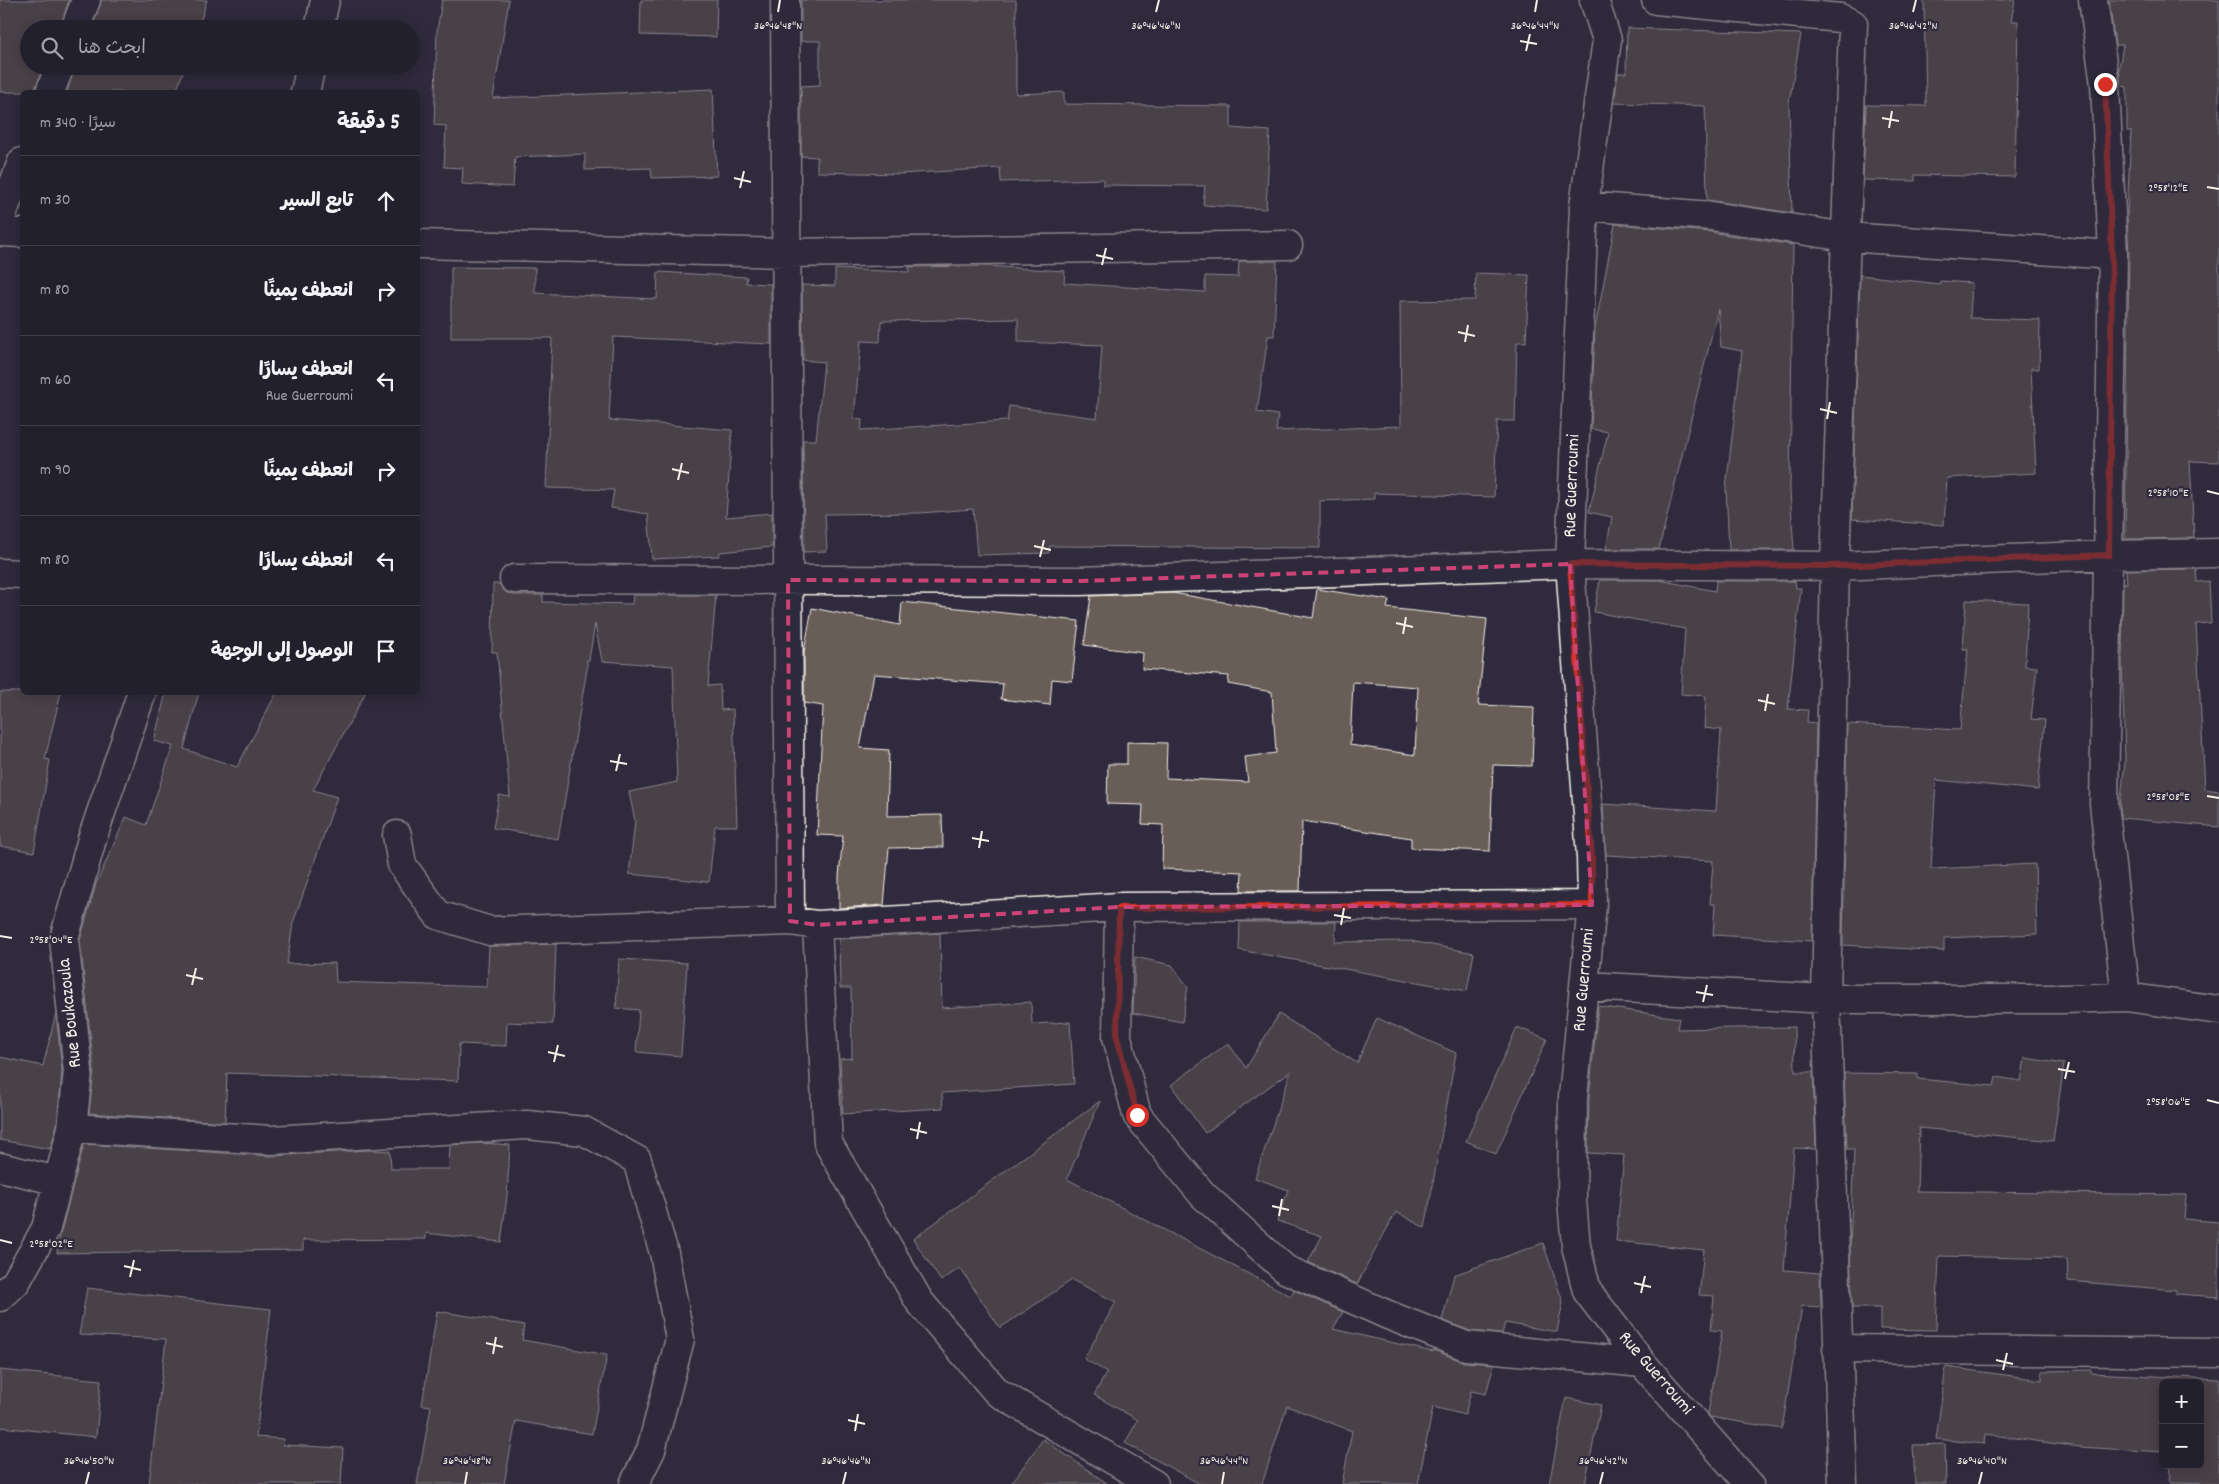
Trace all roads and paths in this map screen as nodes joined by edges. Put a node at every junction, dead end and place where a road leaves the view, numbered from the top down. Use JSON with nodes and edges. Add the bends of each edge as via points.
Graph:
{"nodes":[{"id":1,"x":86,"y":0,"type":"edge"},
{"id":2,"x":325,"y":0,"type":"edge"},
{"id":3,"x":785,"y":0,"type":"edge"},
{"id":4,"x":1594,"y":0,"type":"edge"},
{"id":5,"x":1656,"y":0,"type":"edge"},
{"id":6,"x":2094,"y":0,"type":"edge"},
{"id":7,"x":78,"y":20,"type":"edge"},
{"id":8,"x":321,"y":20,"type":"edge"},
{"id":9,"x":57,"y":75,"type":"edge"},
{"id":10,"x":309,"y":75,"type":"edge"},
{"id":11,"x":51,"y":90,"type":"edge"},
{"id":12,"x":305,"y":90,"type":"edge"},
{"id":13,"x":20,"y":167,"type":"edge"},
{"id":14,"x":1584,"y":206,"type":"junction"},
{"id":15,"x":0,"y":220,"type":"edge"},
{"id":16,"x":0,"y":232,"type":"edge"},
{"id":17,"x":20,"y":233,"type":"edge"},
{"id":18,"x":1846,"y":237,"type":"junction"},
{"id":19,"x":420,"y":244,"type":"edge"},
{"id":20,"x":1288,"y":244,"type":"dead end"},
{"id":21,"x":786,"y":253,"type":"junction"},
{"id":22,"x":2112,"y":256,"type":"junction"},
{"id":23,"x":2219,"y":553,"type":"edge"},
{"id":24,"x":2109,"y":555,"type":"junction"},
{"id":25,"x":1570,"y":564,"type":"junction"},
{"id":26,"x":1834,"y":566,"type":"junction"},
{"id":27,"x":0,"y":573,"type":"edge"},
{"id":28,"x":20,"y":574,"type":"edge"},
{"id":29,"x":514,"y":579,"type":"dead end"},
{"id":30,"x":788,"y":580,"type":"junction"},
{"id":31,"x":141,"y":695,"type":"edge"},
{"id":32,"x":397,"y":835,"type":"dead end"},
{"id":33,"x":1592,"y":905,"type":"junction"},
{"id":34,"x":1119,"y":908,"type":"junction"},
{"id":35,"x":790,"y":922,"type":"junction"},
{"id":36,"x":817,"y":925,"type":"junction"},
{"id":37,"x":1585,"y":986,"type":"junction"},
{"id":38,"x":2126,"y":997,"type":"junction"},
{"id":39,"x":1826,"y":999,"type":"junction"},
{"id":40,"x":2219,"y":1010,"type":"edge"},
{"id":41,"x":72,"y":1128,"type":"junction"},
{"id":42,"x":0,"y":1167,"type":"edge"},
{"id":43,"x":58,"y":1181,"type":"junction"},
{"id":44,"x":0,"y":1297,"type":"edge"},
{"id":45,"x":1837,"y":1349,"type":"junction"},
{"id":46,"x":2219,"y":1353,"type":"edge"},
{"id":47,"x":1642,"y":1363,"type":"junction"},
{"id":48,"x":634,"y":1484,"type":"edge"},
{"id":49,"x":1154,"y":1484,"type":"edge"},
{"id":50,"x":1749,"y":1484,"type":"edge"},
{"id":51,"x":1843,"y":1484,"type":"edge"}],
"edges":[{"from":1,"to":7,"type":"street"},
{"from":2,"to":8,"type":"street"},
{"from":3,"to":21,"type":"street"},
{"from":4,"to":14,"type":"street","name":"Rue Guerroumi","via":[[1607,40]]},
{"from":5,"to":18,"type":"street","via":[[1840,18],[1853,24]]},
{"from":6,"to":22,"type":"street","via":[[2105,84]]},
{"from":9,"to":11,"type":"street"},
{"from":10,"to":12,"type":"street"},
{"from":13,"to":15,"type":"street"},
{"from":14,"to":18,"type":"street","via":[[1711,216]]},
{"from":14,"to":25,"type":"street","name":"Rue Guerroumi"},
{"from":16,"to":17,"type":"street"},
{"from":18,"to":22,"type":"street"},
{"from":18,"to":26,"type":"street"},
{"from":19,"to":21,"type":"street"},
{"from":20,"to":21,"type":"street"},
{"from":21,"to":30,"type":"street"},
{"from":22,"to":24,"type":"street"},
{"from":23,"to":24,"type":"street"},
{"from":24,"to":26,"type":"street"},
{"from":24,"to":38,"type":"street","via":[[2104,804]]},
{"from":25,"to":26,"type":"street"},
{"from":25,"to":30,"type":"street","via":[[1080,581]]},
{"from":25,"to":33,"type":"street","name":"Rue Guerroumi","via":[[1592,857]]},
{"from":26,"to":39,"type":"street"},
{"from":27,"to":28,"type":"street"},
{"from":29,"to":30,"type":"street"},
{"from":30,"to":35,"type":"street"},
{"from":31,"to":41,"type":"street","name":"Rue Boukazoula","via":[[92,839],[64,939],[78,1072]]},
{"from":32,"to":35,"type":"street","via":[[402,865],[438,915],[490,931]]},
{"from":33,"to":34,"type":"street"},
{"from":33,"to":37,"type":"street","name":"Rue Guerroumi"},
{"from":34,"to":36,"type":"street"},
{"from":34,"to":47,"type":"street","via":[[1117,1037],[1137,1115],[1203,1196],[1285,1270],[1466,1346]]},
{"from":35,"to":36,"type":"street"},
{"from":36,"to":49,"type":"street","via":[[828,1143],[919,1301],[997,1392]]},
{"from":37,"to":39,"type":"street"},
{"from":37,"to":47,"type":"street","name":"Rue Guerroumi","via":[[1573,1097],[1572,1201],[1576,1246],[1587,1291]]},
{"from":38,"to":39,"type":"street"},
{"from":38,"to":40,"type":"street"},
{"from":39,"to":45,"type":"street"},
{"from":41,"to":43,"type":"street","name":"Rue Boukazoula"},
{"from":41,"to":48,"type":"street","via":[[272,1140],[527,1125],[584,1131],[637,1160],[664,1253],[680,1339],[650,1450]]},
{"from":42,"to":43,"type":"street"},
{"from":43,"to":44,"type":"street","name":"Rue Boukazoula","via":[[46,1228],[16,1282]]},
{"from":45,"to":46,"type":"street"},
{"from":45,"to":51,"type":"street"},
{"from":47,"to":50,"type":"street","name":"Rue Guerroumi"}]}
